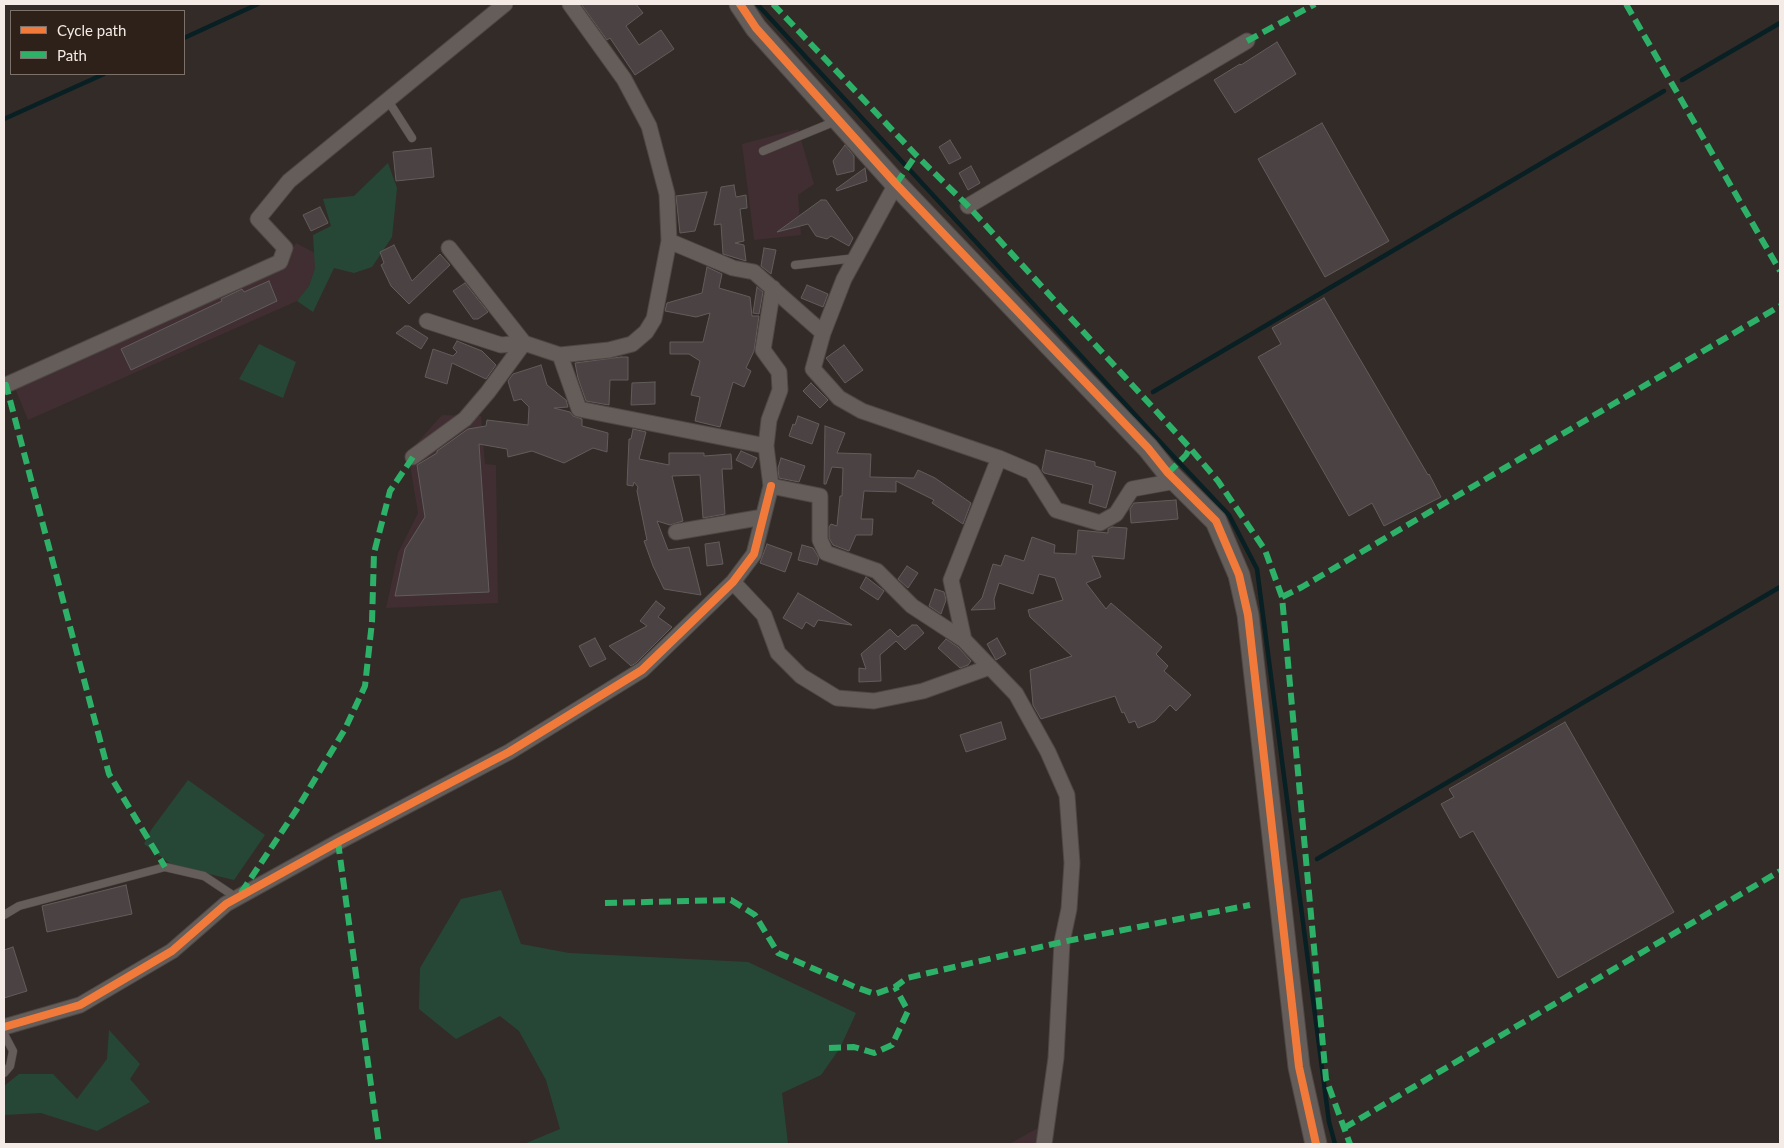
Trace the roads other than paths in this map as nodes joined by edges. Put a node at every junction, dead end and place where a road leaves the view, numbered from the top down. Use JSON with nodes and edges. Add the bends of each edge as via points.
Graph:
{"nodes":[{"id":1,"x":505,"y":4,"type":"edge"},
{"id":2,"x":570,"y":4,"type":"edge"},
{"id":3,"x":740,"y":4,"type":"edge"},
{"id":4,"x":1247,"y":41,"type":"dead end"},
{"id":5,"x":388,"y":99,"type":"junction"},
{"id":6,"x":840,"y":120,"type":"junction"},
{"id":7,"x":412,"y":138,"type":"dead end"},
{"id":8,"x":764,"y":151,"type":"dead end"},
{"id":9,"x":896,"y":184,"type":"junction"},
{"id":10,"x":968,"y":206,"type":"dead end"},
{"id":11,"x":669,"y":241,"type":"junction"},
{"id":12,"x":449,"y":248,"type":"dead end"},
{"id":13,"x":856,"y":258,"type":"junction"},
{"id":14,"x":795,"y":265,"type":"dead end"},
{"id":15,"x":773,"y":288,"type":"junction"},
{"id":16,"x":427,"y":321,"type":"dead end"},
{"id":17,"x":823,"y":333,"type":"junction"},
{"id":18,"x":524,"y":343,"type":"junction"},
{"id":19,"x":560,"y":355,"type":"junction"},
{"id":20,"x":6,"y":385,"type":"dead end"},
{"id":21,"x":766,"y":446,"type":"junction"},
{"id":22,"x":413,"y":457,"type":"dead end"},
{"id":23,"x":999,"y":458,"type":"junction"},
{"id":24,"x":1176,"y":481,"type":"junction"},
{"id":25,"x":771,"y":486,"type":"junction"},
{"id":26,"x":763,"y":518,"type":"junction"},
{"id":27,"x":676,"y":532,"type":"dead end"},
{"id":28,"x":733,"y":582,"type":"junction"},
{"id":29,"x":964,"y":640,"type":"junction"},
{"id":30,"x":990,"y":667,"type":"junction"},
{"id":31,"x":237,"y":898,"type":"junction"},
{"id":32,"x":4,"y":916,"type":"edge"},
{"id":33,"x":4,"y":1026,"type":"edge"},
{"id":34,"x":4,"y":1034,"type":"edge"},
{"id":35,"x":4,"y":1073,"type":"edge"},
{"id":36,"x":1044,"y":1144,"type":"edge"},
{"id":37,"x":1316,"y":1144,"type":"edge"}],
"edges":[{"from":1,"to":5,"type":"street"},
{"from":2,"to":11,"type":"street","via":[[624,79],[649,126],[667,194]]},
{"from":3,"to":6,"type":"street","via":[[756,28]]},
{"from":4,"to":10,"type":"street"},
{"from":5,"to":7,"type":"lane"},
{"from":5,"to":20,"type":"street","via":[[289,182],[258,219],[285,248],[280,262]]},
{"from":6,"to":8,"type":"lane"},
{"from":6,"to":9,"type":"street"},
{"from":9,"to":13,"type":"street"},
{"from":9,"to":24,"type":"street"},
{"from":11,"to":15,"type":"street","via":[[733,268],[754,272]]},
{"from":11,"to":19,"type":"street","via":[[654,319],[646,332],[632,344]]},
{"from":12,"to":18,"type":"street"},
{"from":13,"to":14,"type":"lane"},
{"from":13,"to":17,"type":"street","via":[[844,279]]},
{"from":15,"to":17,"type":"street"},
{"from":15,"to":21,"type":"street","via":[[763,350],[779,372],[780,390],[769,420]]},
{"from":16,"to":18,"type":"street","via":[[501,345]]},
{"from":17,"to":23,"type":"street","via":[[813,369],[840,398],[862,411]]},
{"from":18,"to":19,"type":"street"},
{"from":18,"to":22,"type":"street","via":[[465,419]]},
{"from":19,"to":21,"type":"street","via":[[579,409]]},
{"from":21,"to":25,"type":"street"},
{"from":23,"to":24,"type":"street","via":[[1032,472],[1056,510],[1100,523],[1116,514],[1132,489]]},
{"from":23,"to":29,"type":"street","via":[[951,580]]},
{"from":24,"to":37,"type":"street","via":[[1216,521],[1239,575],[1248,615],[1299,1067]]},
{"from":25,"to":26,"type":"street"},
{"from":25,"to":29,"type":"street","via":[[820,496],[820,540],[826,553],[877,572],[912,606]]},
{"from":26,"to":27,"type":"street"},
{"from":26,"to":28,"type":"street","via":[[754,554]]},
{"from":28,"to":30,"type":"street","via":[[764,615],[778,653],[801,676],[837,698],[874,701],[923,691]]},
{"from":28,"to":31,"type":"street","via":[[642,670],[509,752]]},
{"from":29,"to":30,"type":"street"},
{"from":30,"to":36,"type":"street","via":[[1016,694],[1067,795],[1072,863],[1069,909],[1062,942],[1056,1058]]},
{"from":31,"to":32,"type":"lane","via":[[204,876],[165,867],[19,906]]},
{"from":31,"to":33,"type":"street","via":[[172,951],[80,1005]]},
{"from":34,"to":35,"type":"lane","via":[[13,1052],[10,1066]]}]}
